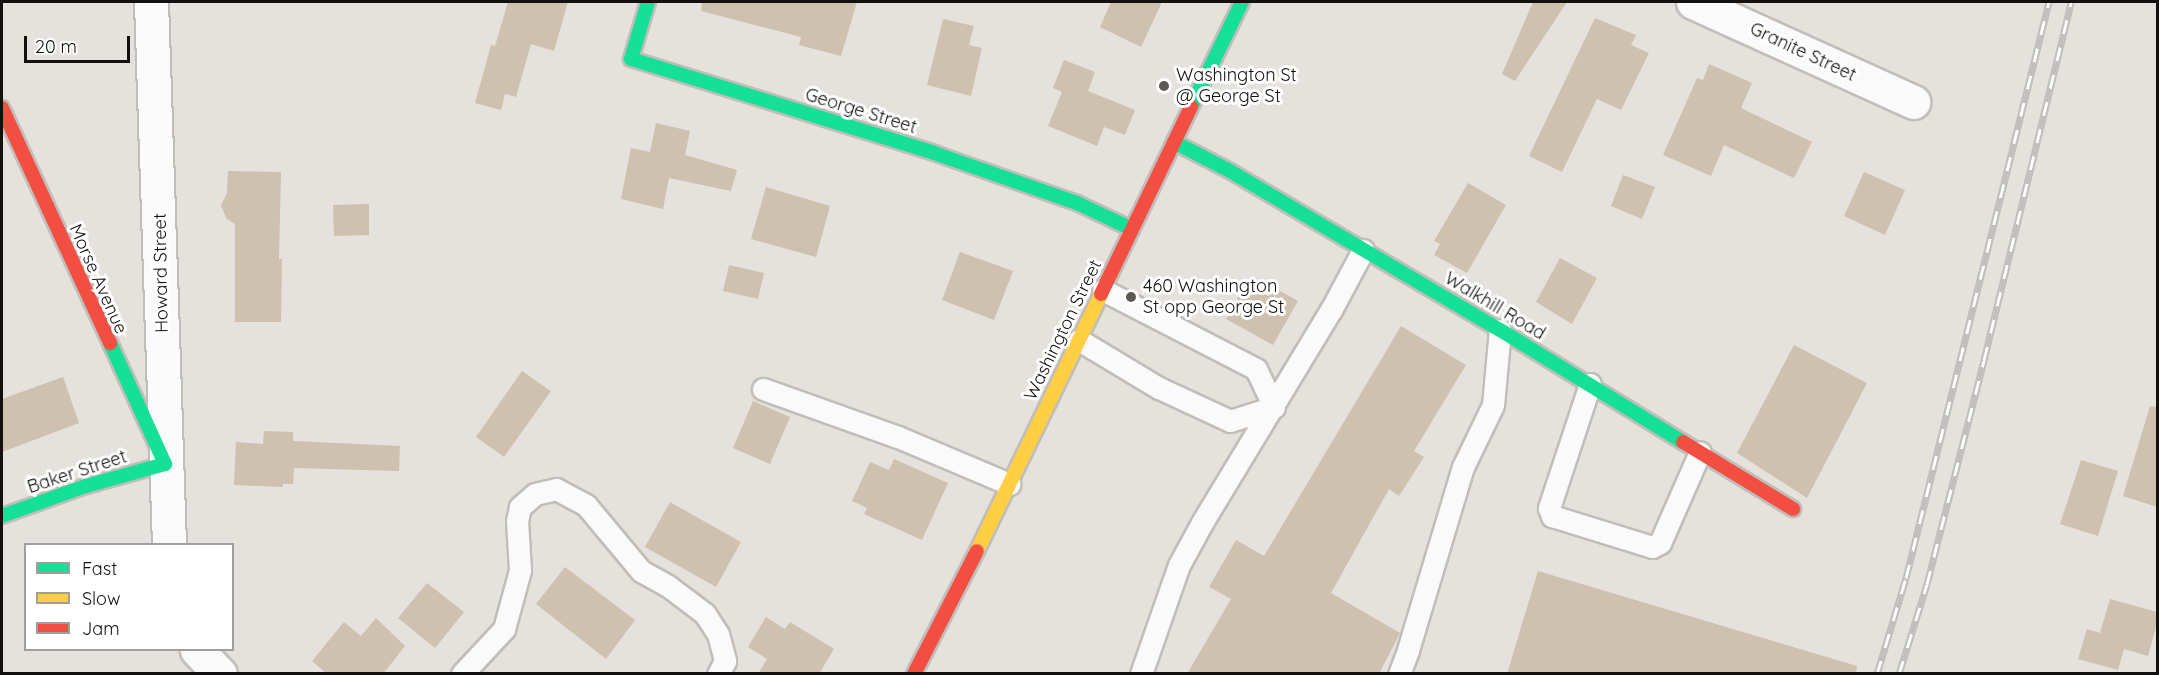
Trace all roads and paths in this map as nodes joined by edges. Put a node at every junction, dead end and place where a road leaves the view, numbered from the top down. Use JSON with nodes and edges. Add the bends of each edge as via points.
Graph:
{"nodes":[{"id":1,"x":151,"y":2,"type":"edge"},
{"id":2,"x":648,"y":2,"type":"edge"},
{"id":3,"x":1242,"y":2,"type":"edge"},
{"id":4,"x":1713,"y":6,"type":"edge"},
{"id":5,"x":1913,"y":102,"type":"dead end"},
{"id":6,"x":2,"y":108,"type":"edge"},
{"id":7,"x":1174,"y":142,"type":"junction"},
{"id":8,"x":1132,"y":229,"type":"junction"},
{"id":9,"x":1363,"y":250,"type":"junction"},
{"id":10,"x":1103,"y":290,"type":"junction"},
{"id":11,"x":1500,"y":330,"type":"junction"},
{"id":12,"x":1078,"y":340,"type":"junction"},
{"id":13,"x":1590,"y":384,"type":"junction"},
{"id":14,"x":763,"y":388,"type":"dead end"},
{"id":15,"x":1274,"y":407,"type":"junction"},
{"id":16,"x":1700,"y":452,"type":"junction"},
{"id":17,"x":165,"y":464,"type":"junction"},
{"id":18,"x":1009,"y":484,"type":"junction"},
{"id":19,"x":1793,"y":509,"type":"dead end"},
{"id":20,"x":2,"y":516,"type":"edge"},
{"id":21,"x":169,"y":543,"type":"edge"},
{"id":22,"x":198,"y":651,"type":"edge"},
{"id":23,"x":923,"y":670,"type":"edge"},
{"id":24,"x":220,"y":674,"type":"edge"},
{"id":25,"x":462,"y":674,"type":"edge"},
{"id":26,"x":718,"y":674,"type":"edge"},
{"id":27,"x":1141,"y":674,"type":"edge"},
{"id":28,"x":1399,"y":674,"type":"edge"}],
"edges":[{"from":1,"to":17,"type":"street","name":"Howard Street"},
{"from":2,"to":8,"type":"street","name":"George Street","via":[[631,59],[934,153],[1077,203]]},
{"from":3,"to":7,"type":"street","name":"Washington Street"},
{"from":4,"to":5,"type":"street","name":"Granite Street"},
{"from":6,"to":17,"type":"street","name":"Morse Avenue"},
{"from":7,"to":8,"type":"street","name":"Washington Street"},
{"from":7,"to":9,"type":"street","name":"Walkhill Road"},
{"from":8,"to":10,"type":"street","name":"Washington Street"},
{"from":9,"to":11,"type":"street","name":"Walkhill Road"},
{"from":9,"to":15,"type":"lane"},
{"from":10,"to":12,"type":"street","name":"Washington Street"},
{"from":10,"to":15,"type":"lane","via":[[1256,369]]},
{"from":11,"to":13,"type":"street","name":"Walkhill Road"},
{"from":11,"to":28,"type":"lane","via":[[1493,405],[1463,467]]},
{"from":12,"to":15,"type":"lane","via":[[1230,421]]},
{"from":12,"to":18,"type":"street","name":"Washington Street"},
{"from":13,"to":16,"type":"street","name":"Walkhill Road"},
{"from":13,"to":16,"type":"lane","via":[[1549,508],[1552,516],[1652,547],[1660,543]]},
{"from":14,"to":18,"type":"lane","via":[[898,437]]},
{"from":15,"to":27,"type":"lane","via":[[1179,565]]},
{"from":16,"to":19,"type":"street","name":"Walkhill Road"},
{"from":17,"to":20,"type":"street","name":"Baker Street","via":[[86,486]]},
{"from":17,"to":21,"type":"street","name":"Howard Street"},
{"from":18,"to":23,"type":"street","name":"Washington Street"},
{"from":22,"to":24,"type":"street"},
{"from":25,"to":26,"type":"lane","via":[[504,629],[520,570],[520,507],[535,494],[556,489],[586,506],[641,571],[705,614],[718,634],[725,661]]}]}
